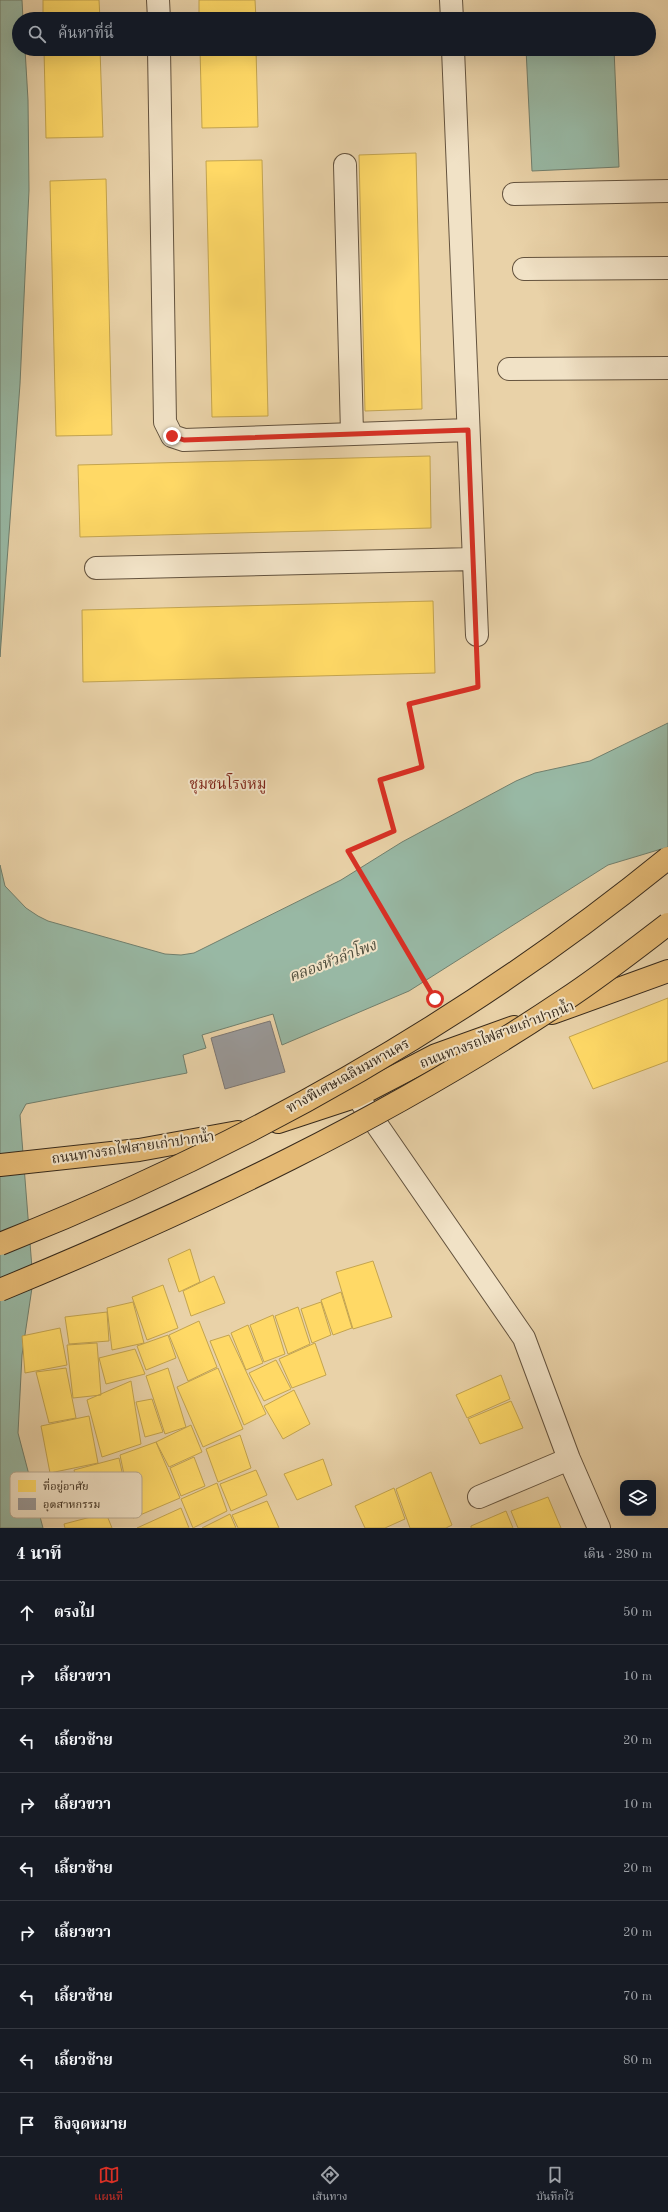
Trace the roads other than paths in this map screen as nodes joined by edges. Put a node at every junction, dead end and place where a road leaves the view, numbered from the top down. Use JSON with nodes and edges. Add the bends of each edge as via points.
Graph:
{"nodes":[{"id":1,"x":158,"y":0,"type":"edge"},
{"id":2,"x":451,"y":0,"type":"edge"},
{"id":3,"x":159,"y":12,"type":"edge"},
{"id":4,"x":452,"y":12,"type":"edge"},
{"id":5,"x":159,"y":56,"type":"edge"},
{"id":6,"x":453,"y":56,"type":"edge"},
{"id":7,"x":345,"y":165,"type":"dead end"},
{"id":8,"x":668,"y":191,"type":"edge"},
{"id":9,"x":514,"y":194,"type":"dead end"},
{"id":10,"x":668,"y":268,"type":"edge"},
{"id":11,"x":524,"y":269,"type":"dead end"},
{"id":12,"x":668,"y":368,"type":"edge"},
{"id":13,"x":509,"y":369,"type":"dead end"},
{"id":14,"x":468,"y":430,"type":"junction"},
{"id":15,"x":352,"y":433,"type":"junction"},
{"id":16,"x":473,"y":559,"type":"junction"},
{"id":17,"x":96,"y":568,"type":"dead end"},
{"id":18,"x":477,"y":635,"type":"road end"},
{"id":19,"x":668,"y":858,"type":"edge"},
{"id":20,"x":668,"y":924,"type":"edge"},
{"id":21,"x":668,"y":971,"type":"edge"},
{"id":22,"x":356,"y":1096,"type":"junction"},
{"id":23,"x":0,"y":1165,"type":"edge"},
{"id":24,"x":0,"y":1244,"type":"edge"},
{"id":25,"x":0,"y":1290,"type":"edge"},
{"id":26,"x":569,"y":1459,"type":"junction"},
{"id":27,"x":479,"y":1497,"type":"dead end"},
{"id":28,"x":599,"y":1528,"type":"edge"}],
"edges":[{"from":1,"to":3,"type":"street"},
{"from":2,"to":4,"type":"street"},
{"from":5,"to":15,"type":"street","via":[[165,422],[172,436],[184,440]]},
{"from":6,"to":14,"type":"street"},
{"from":7,"to":15,"type":"street"},
{"from":8,"to":9,"type":"street"},
{"from":10,"to":11,"type":"street"},
{"from":12,"to":13,"type":"street"},
{"from":14,"to":15,"type":"street"},
{"from":14,"to":16,"type":"street"},
{"from":16,"to":17,"type":"street"},
{"from":16,"to":18,"type":"street"},
{"from":19,"to":24,"type":"main road","name":"ทางพิเศษเฉลิมมหานคร","bridge":true,"via":[[531,963],[417,1037],[307,1100],[179,1166],[68,1217]]},
{"from":20,"to":25,"type":"main road","bridge":true,"via":[[567,999],[448,1074],[330,1139],[194,1206]]},
{"from":21,"to":22,"type":"main road","name":"ถนนทางรถไฟสายเก่าปากน้ำ","via":[[436,1055]]},
{"from":22,"to":23,"type":"main road","name":"ถนนทางรถไฟสายเก่าปากน้ำ","via":[[278,1122],[207,1139],[139,1150]]},
{"from":22,"to":26,"type":"street","via":[[524,1338]]},
{"from":26,"to":27,"type":"street"},
{"from":26,"to":28,"type":"street"}]}
